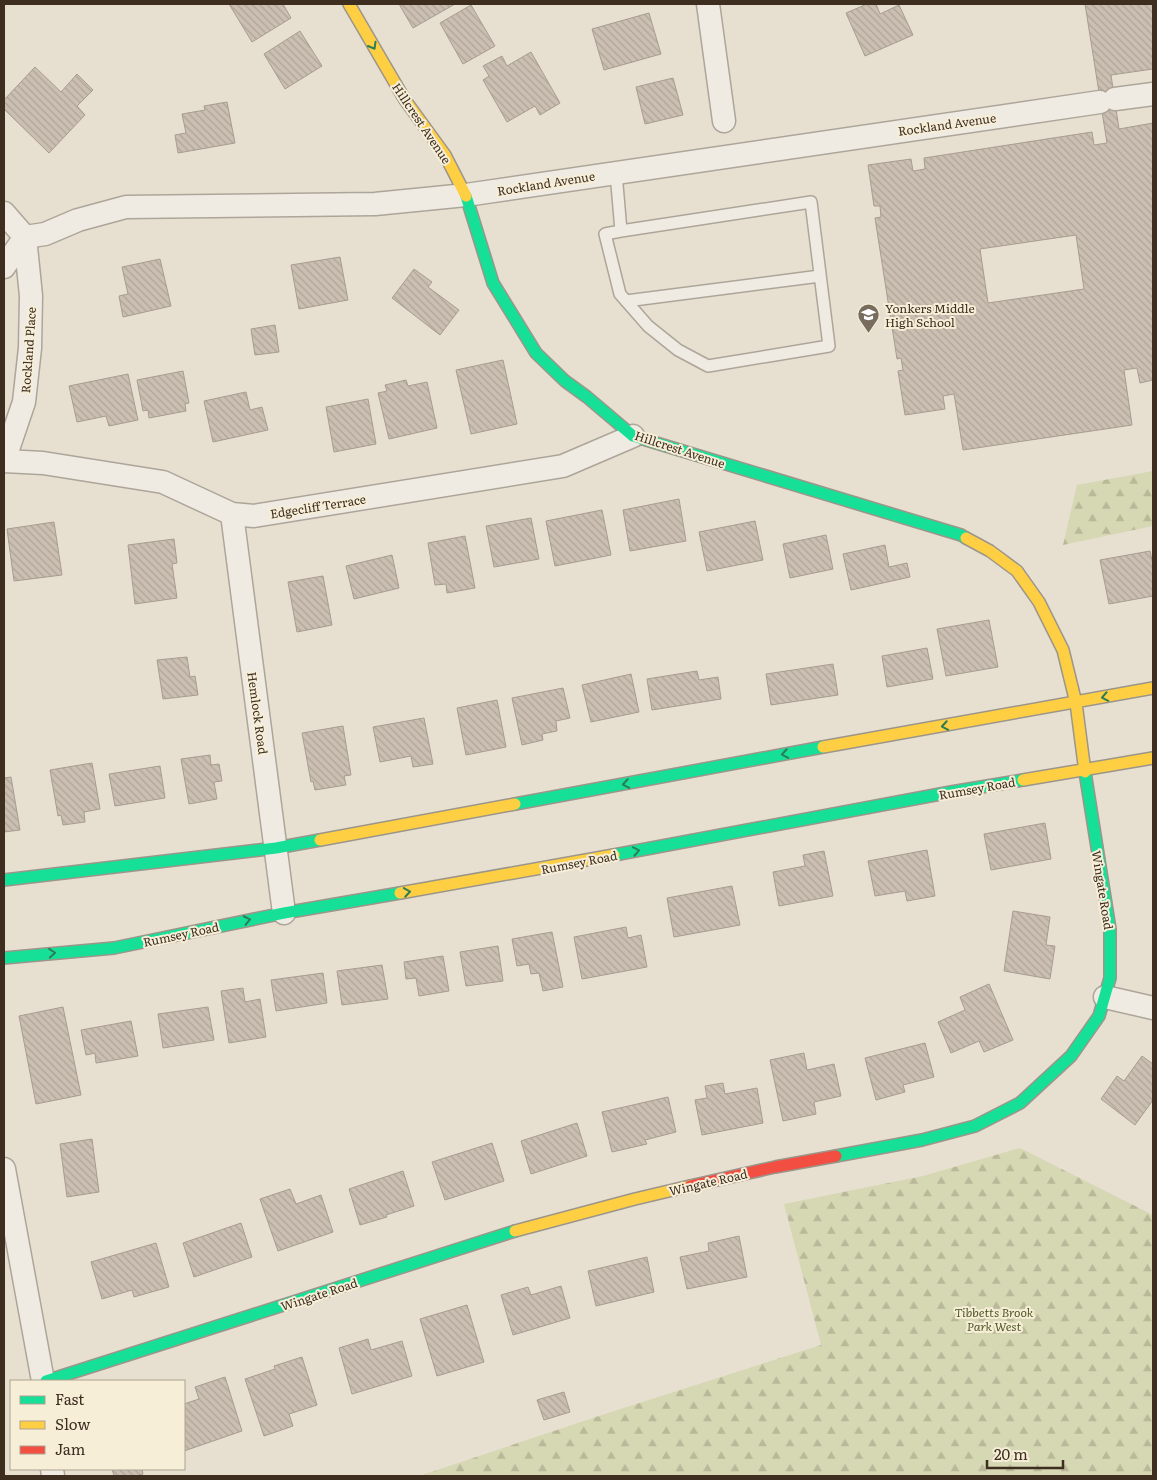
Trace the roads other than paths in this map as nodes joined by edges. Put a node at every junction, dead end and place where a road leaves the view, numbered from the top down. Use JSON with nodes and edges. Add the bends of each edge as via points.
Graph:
{"nodes":[{"id":1,"x":349,"y":4,"type":"edge"},
{"id":2,"x":708,"y":4,"type":"edge"},
{"id":3,"x":1153,"y":94,"type":"edge"},
{"id":4,"x":724,"y":121,"type":"dead end"},
{"id":5,"x":616,"y":173,"type":"junction"},
{"id":6,"x":466,"y":195,"type":"junction"},
{"id":7,"x":4,"y":213,"type":"edge"},
{"id":8,"x":621,"y":231,"type":"junction"},
{"id":9,"x":25,"y":237,"type":"junction"},
{"id":10,"x":4,"y":266,"type":"edge"},
{"id":11,"x":820,"y":276,"type":"junction"},
{"id":12,"x":626,"y":301,"type":"junction"},
{"id":13,"x":633,"y":436,"type":"junction"},
{"id":14,"x":4,"y":461,"type":"edge"},
{"id":15,"x":232,"y":514,"type":"junction"},
{"id":16,"x":1153,"y":688,"type":"edge"},
{"id":17,"x":1076,"y":703,"type":"junction"},
{"id":18,"x":1153,"y":758,"type":"edge"},
{"id":19,"x":1084,"y":770,"type":"junction"},
{"id":20,"x":276,"y":848,"type":"junction"},
{"id":21,"x":4,"y":880,"type":"edge"},
{"id":22,"x":284,"y":912,"type":"junction"},
{"id":23,"x":4,"y":958,"type":"edge"},
{"id":24,"x":1104,"y":997,"type":"junction"},
{"id":25,"x":1153,"y":1008,"type":"edge"},
{"id":26,"x":4,"y":1169,"type":"edge"},
{"id":27,"x":14,"y":1282,"type":"edge"},
{"id":28,"x":44,"y":1380,"type":"edge"},
{"id":29,"x":47,"y":1380,"type":"edge"}],
"edges":[{"from":1,"to":6,"type":"street","name":"Hillcrest Avenue","one_way":true,"via":[[405,100],[445,155]]},
{"from":2,"to":4,"type":"street"},
{"from":3,"to":5,"type":"street","name":"Rockland Avenue"},
{"from":5,"to":6,"type":"street","name":"Rockland Avenue"},
{"from":5,"to":8,"type":"lane"},
{"from":6,"to":9,"type":"street","name":"Rockland Avenue","via":[[375,204],[126,207],[78,220],[45,234]]},
{"from":6,"to":13,"type":"street","name":"Hillcrest Avenue","via":[[493,283],[536,353]]},
{"from":7,"to":9,"type":"street"},
{"from":8,"to":11,"type":"lane","via":[[811,202]]},
{"from":8,"to":12,"type":"lane","via":[[605,234],[620,294]]},
{"from":9,"to":10,"type":"street"},
{"from":9,"to":14,"type":"street","name":"Rockland Place","via":[[31,296],[30,348],[24,402]]},
{"from":11,"to":12,"type":"lane"},
{"from":11,"to":12,"type":"lane","via":[[829,346],[708,366],[678,350],[648,326]]},
{"from":13,"to":15,"type":"street","name":"Edgecliff Terrace","via":[[563,466],[254,516]]},
{"from":13,"to":17,"type":"street","name":"Hillcrest Avenue","via":[[961,536],[990,551],[1017,572],[1039,602],[1063,650]]},
{"from":14,"to":15,"type":"street","name":"Edgecliff Terrace","via":[[163,482]]},
{"from":15,"to":20,"type":"street","name":"Hemlock Road"},
{"from":16,"to":17,"type":"street","one_way":true},
{"from":17,"to":19,"type":"street","name":"Hillcrest Avenue"},
{"from":17,"to":20,"type":"street","one_way":true},
{"from":18,"to":19,"type":"street","name":"Rumsey Road"},
{"from":22,"to":19,"type":"street","name":"Rumsey Road","one_way":true,"via":[[515,874]]},
{"from":19,"to":24,"type":"street","name":"Wingate Road","via":[[1110,929],[1110,978]]},
{"from":20,"to":21,"type":"street"},
{"from":20,"to":22,"type":"street","name":"Hemlock Road"},
{"from":23,"to":22,"type":"street","name":"Rumsey Road","one_way":true,"via":[[114,948]]},
{"from":24,"to":25,"type":"street"},
{"from":24,"to":29,"type":"street","name":"Wingate Road","via":[[1099,1016],[1070,1056],[1020,1103],[975,1126],[922,1140],[775,1166],[515,1231]]},
{"from":26,"to":27,"type":"street"},
{"from":27,"to":28,"type":"street"}]}
